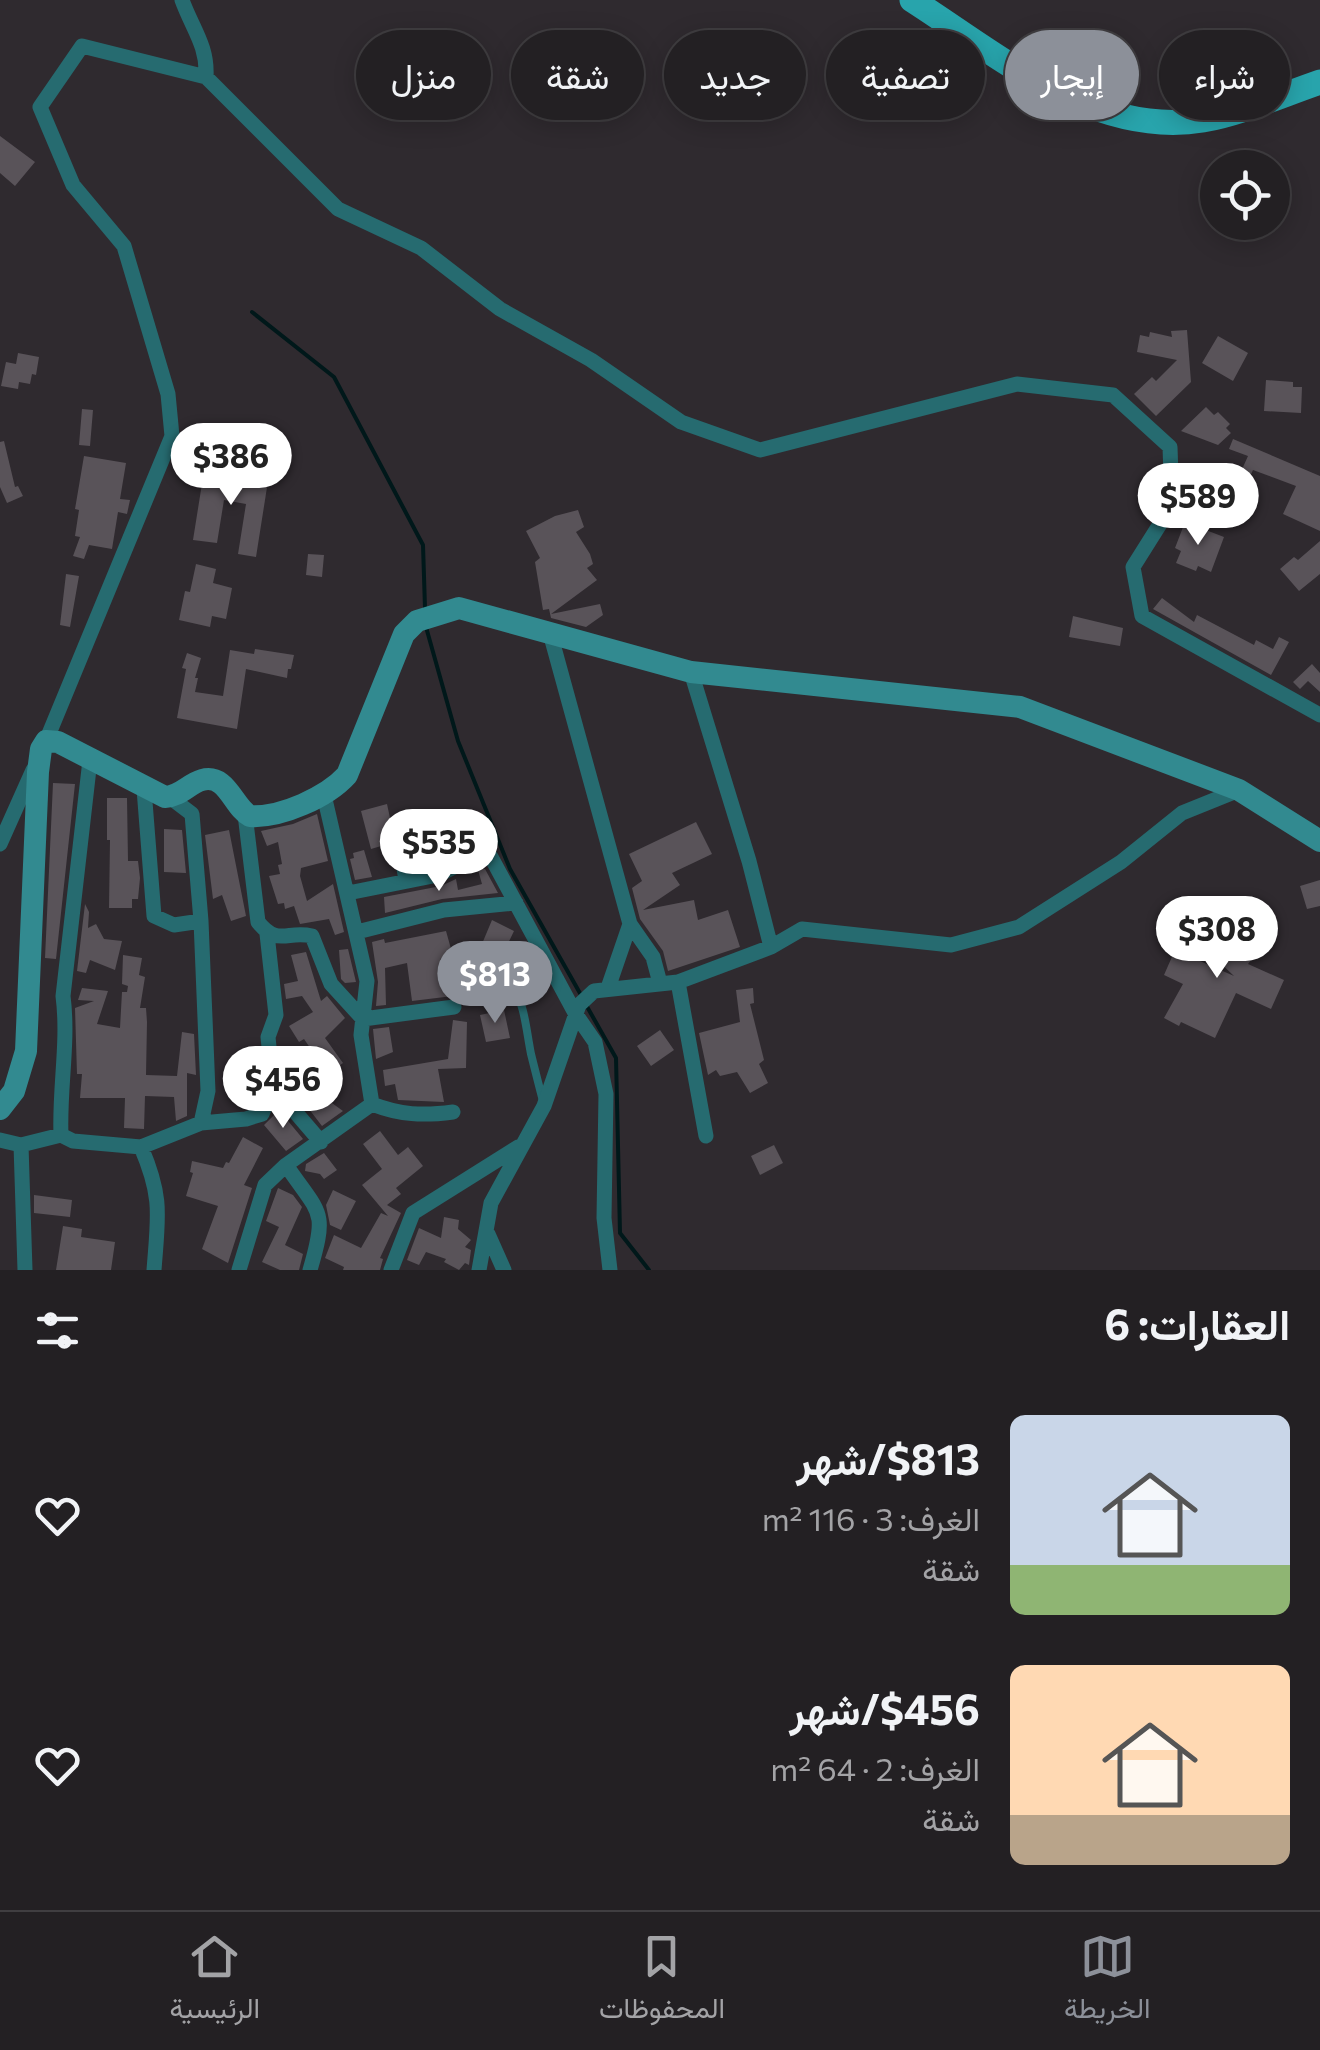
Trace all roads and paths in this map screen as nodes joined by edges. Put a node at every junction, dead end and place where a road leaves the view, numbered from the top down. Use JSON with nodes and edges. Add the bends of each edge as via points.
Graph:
{"nodes":[{"id":1,"x":182,"y":0,"type":"edge"},
{"id":2,"x":912,"y":0,"type":"edge"},
{"id":3,"x":206,"y":77,"type":"junction"},
{"id":4,"x":1320,"y":82,"type":"edge"},
{"id":5,"x":550,"y":633,"type":"junction"},
{"id":6,"x":691,"y":672,"type":"junction"},
{"id":7,"x":1320,"y":715,"type":"edge"},
{"id":8,"x":43,"y":748,"type":"junction"},
{"id":9,"x":90,"y":760,"type":"junction"},
{"id":10,"x":144,"y":789,"type":"junction"},
{"id":11,"x":1240,"y":790,"type":"junction"},
{"id":12,"x":324,"y":795,"type":"junction"},
{"id":13,"x":172,"y":798,"type":"junction"},
{"id":14,"x":245,"y":814,"type":"junction"},
{"id":15,"x":399,"y":841,"type":"dead end"},
{"id":16,"x":1320,"y":841,"type":"edge"},
{"id":17,"x":0,"y":844,"type":"edge"},
{"id":18,"x":406,"y":880,"type":"junction"},
{"id":19,"x":348,"y":893,"type":"junction"},
{"id":20,"x":516,"y":904,"type":"junction"},
{"id":21,"x":201,"y":921,"type":"junction"},
{"id":22,"x":630,"y":924,"type":"junction"},
{"id":23,"x":357,"y":932,"type":"junction"},
{"id":24,"x":267,"y":934,"type":"junction"},
{"id":25,"x":771,"y":947,"type":"junction"},
{"id":26,"x":469,"y":966,"type":"dead end"},
{"id":27,"x":678,"y":982,"type":"junction"},
{"id":28,"x":660,"y":983,"type":"junction"},
{"id":29,"x":601,"y":989,"type":"junction"},
{"id":30,"x":454,"y":1007,"type":"dead end"},
{"id":31,"x":578,"y":1009,"type":"junction"},
{"id":32,"x":363,"y":1019,"type":"junction"},
{"id":33,"x":273,"y":1086,"type":"junction"},
{"id":34,"x":372,"y":1104,"type":"junction"},
{"id":35,"x":544,"y":1106,"type":"junction"},
{"id":36,"x":0,"y":1109,"type":"edge"},
{"id":37,"x":453,"y":1112,"type":"dead end"},
{"id":38,"x":201,"y":1123,"type":"junction"},
{"id":39,"x":61,"y":1135,"type":"junction"},
{"id":40,"x":706,"y":1136,"type":"dead end"},
{"id":41,"x":0,"y":1140,"type":"edge"},
{"id":42,"x":321,"y":1142,"type":"junction"},
{"id":43,"x":22,"y":1144,"type":"junction"},
{"id":44,"x":523,"y":1144,"type":"junction"},
{"id":45,"x":141,"y":1146,"type":"junction"},
{"id":46,"x":286,"y":1165,"type":"junction"},
{"id":47,"x":488,"y":1234,"type":"junction"},
{"id":48,"x":25,"y":1270,"type":"edge"},
{"id":49,"x":154,"y":1270,"type":"edge"},
{"id":50,"x":240,"y":1270,"type":"edge"},
{"id":51,"x":310,"y":1270,"type":"edge"},
{"id":52,"x":391,"y":1270,"type":"edge"},
{"id":53,"x":479,"y":1270,"type":"edge"},
{"id":54,"x":504,"y":1270,"type":"edge"},
{"id":55,"x":610,"y":1270,"type":"edge"}],
"edges":[{"from":1,"to":3,"type":"street","via":[[202,39]]},
{"from":2,"to":4,"type":"main road","via":[[1040,82],[1104,112],[1156,122],[1204,120]]},
{"from":3,"to":7,"type":"street","via":[[338,209],[421,248],[500,309],[591,360],[680,422],[728,439],[760,450],[1017,384],[1113,395],[1170,448],[1172,506],[1134,567],[1142,616]]},
{"from":3,"to":8,"type":"street","via":[[82,46],[40,106],[73,184],[124,246],[168,394],[172,436]]},
{"from":5,"to":6,"type":"main road"},
{"from":5,"to":12,"type":"main road","via":[[458,608],[417,621],[398,645],[347,774]]},
{"from":5,"to":22,"type":"street"},
{"from":6,"to":11,"type":"main road","via":[[1020,707]]},
{"from":6,"to":25,"type":"street"},
{"from":8,"to":9,"type":"main road","via":[[58,742]]},
{"from":8,"to":17,"type":"street"},
{"from":8,"to":36,"type":"main road","via":[[26,1051],[14,1091]]},
{"from":9,"to":10,"type":"main road"},
{"from":9,"to":39,"type":"street","via":[[64,996]]},
{"from":10,"to":13,"type":"main road"},
{"from":10,"to":21,"type":"street","via":[[154,916],[174,925]]},
{"from":11,"to":16,"type":"main road"},
{"from":11,"to":25,"type":"street","via":[[1182,813],[1121,862],[1018,927],[951,945],[802,929]]},
{"from":12,"to":14,"type":"main road","via":[[259,817]]},
{"from":12,"to":19,"type":"street"},
{"from":13,"to":14,"type":"main road","via":[[198,781],[219,782]]},
{"from":13,"to":21,"type":"street","via":[[192,814]]},
{"from":14,"to":24,"type":"street","via":[[258,922]]},
{"from":15,"to":18,"type":"street"},
{"from":18,"to":19,"type":"street"},
{"from":18,"to":20,"type":"street","via":[[491,858]]},
{"from":19,"to":23,"type":"street"},
{"from":20,"to":23,"type":"street","via":[[444,910]]},
{"from":20,"to":31,"type":"street"},
{"from":21,"to":38,"type":"street","via":[[208,1091]]},
{"from":22,"to":28,"type":"street"},
{"from":22,"to":29,"type":"street"},
{"from":23,"to":32,"type":"street","via":[[367,980]]},
{"from":24,"to":32,"type":"street","via":[[312,936],[330,984]]},
{"from":24,"to":33,"type":"street","via":[[276,1015],[268,1038]]},
{"from":25,"to":27,"type":"street"},
{"from":26,"to":35,"type":"lane","via":[[491,970],[516,992]]},
{"from":27,"to":28,"type":"street"},
{"from":27,"to":40,"type":"street"},
{"from":28,"to":29,"type":"street"},
{"from":29,"to":31,"type":"street"},
{"from":30,"to":32,"type":"street"},
{"from":31,"to":35,"type":"street"},
{"from":31,"to":55,"type":"street","via":[[606,1094]]},
{"from":32,"to":34,"type":"street"},
{"from":33,"to":38,"type":"street","via":[[262,1114]]},
{"from":33,"to":42,"type":"street"},
{"from":34,"to":37,"type":"street","via":[[400,1114]]},
{"from":34,"to":42,"type":"street"},
{"from":35,"to":44,"type":"street"},
{"from":38,"to":45,"type":"street"},
{"from":39,"to":43,"type":"street"},
{"from":39,"to":45,"type":"street","via":[[73,1142]]},
{"from":41,"to":43,"type":"street"},
{"from":42,"to":46,"type":"street"},
{"from":43,"to":48,"type":"street"},
{"from":44,"to":47,"type":"street","via":[[491,1203]]},
{"from":44,"to":52,"type":"street","via":[[412,1213]]},
{"from":45,"to":49,"type":"street","via":[[159,1208]]},
{"from":46,"to":50,"type":"street","via":[[265,1185]]},
{"from":46,"to":51,"type":"street","via":[[321,1215]]},
{"from":47,"to":53,"type":"street"},
{"from":47,"to":54,"type":"street"}]}
